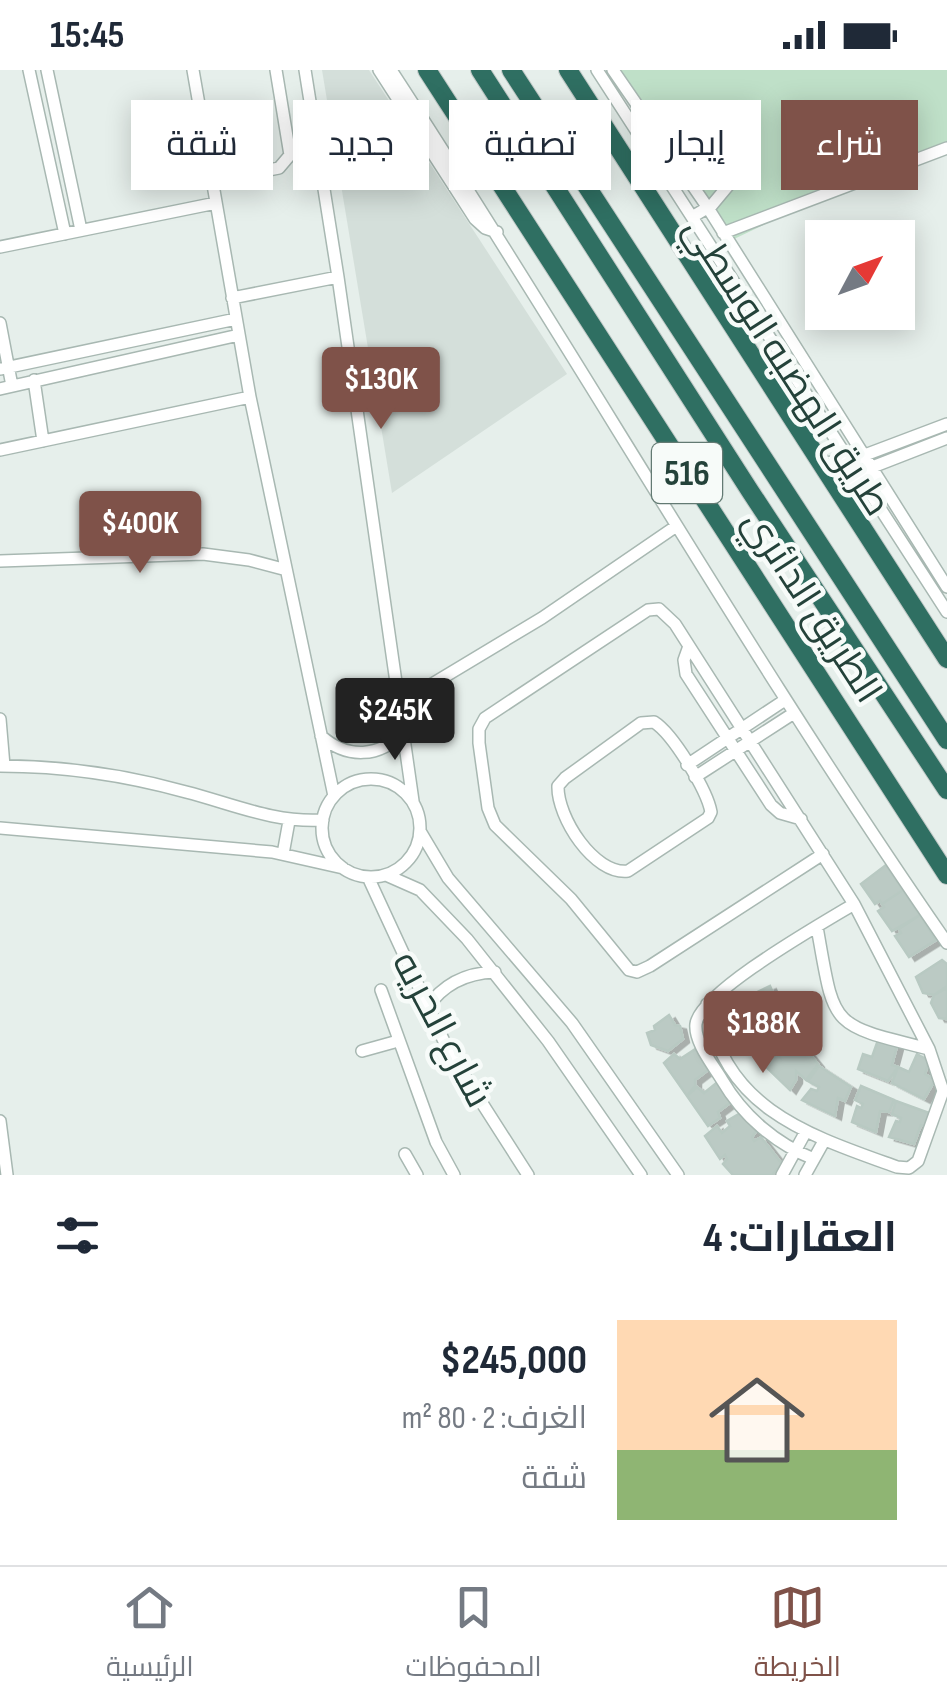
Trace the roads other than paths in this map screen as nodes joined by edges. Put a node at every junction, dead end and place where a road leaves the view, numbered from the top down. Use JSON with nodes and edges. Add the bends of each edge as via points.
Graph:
{"nodes":[{"id":1,"x":29,"y":70,"type":"edge"},
{"id":2,"x":47,"y":70,"type":"edge"},
{"id":3,"x":193,"y":70,"type":"edge"},
{"id":4,"x":276,"y":70,"type":"edge"},
{"id":5,"x":304,"y":70,"type":"edge"},
{"id":6,"x":379,"y":70,"type":"edge"},
{"id":7,"x":391,"y":70,"type":"edge"},
{"id":8,"x":427,"y":70,"type":"edge"},
{"id":9,"x":480,"y":70,"type":"edge"},
{"id":10,"x":511,"y":70,"type":"edge"},
{"id":11,"x":560,"y":70,"type":"edge"},
{"id":12,"x":568,"y":70,"type":"edge"},
{"id":13,"x":597,"y":70,"type":"edge"},
{"id":14,"x":613,"y":70,"type":"edge"},
{"id":15,"x":582,"y":90,"type":"junction"},
{"id":16,"x":402,"y":100,"type":"edge"},
{"id":17,"x":406,"y":100,"type":"edge"},
{"id":18,"x":429,"y":138,"type":"edge"},
{"id":19,"x":947,"y":148,"type":"edge"},
{"id":20,"x":273,"y":169,"type":"edge"},
{"id":21,"x":722,"y":190,"type":"edge"},
{"id":22,"x":216,"y":203,"type":"junction"},
{"id":23,"x":708,"y":208,"type":"junction"},
{"id":24,"x":692,"y":217,"type":"junction"},
{"id":25,"x":82,"y":230,"type":"junction"},
{"id":26,"x":65,"y":234,"type":"junction"},
{"id":27,"x":723,"y":234,"type":"junction"},
{"id":28,"x":0,"y":246,"type":"edge"},
{"id":29,"x":338,"y":277,"type":"junction"},
{"id":30,"x":232,"y":298,"type":"junction"},
{"id":31,"x":236,"y":319,"type":"junction"},
{"id":32,"x":0,"y":323,"type":"edge"},
{"id":33,"x":238,"y":336,"type":"junction"},
{"id":34,"x":4,"y":368,"type":"edge"},
{"id":35,"x":34,"y":380,"type":"junction"},
{"id":36,"x":6,"y":387,"type":"edge"},
{"id":37,"x":250,"y":397,"type":"junction"},
{"id":38,"x":947,"y":424,"type":"edge"},
{"id":39,"x":947,"y":438,"type":"edge"},
{"id":40,"x":43,"y":440,"type":"junction"},
{"id":41,"x":0,"y":450,"type":"edge"},
{"id":42,"x":864,"y":456,"type":"junction"},
{"id":43,"x":850,"y":461,"type":"junction"},
{"id":44,"x":821,"y":464,"type":"junction"},
{"id":45,"x":871,"y":468,"type":"junction"},
{"id":46,"x":857,"y":473,"type":"junction"},
{"id":47,"x":839,"y":493,"type":"junction"},
{"id":48,"x":675,"y":527,"type":"junction"},
{"id":49,"x":0,"y":561,"type":"edge"},
{"id":50,"x":284,"y":569,"type":"junction"},
{"id":51,"x":947,"y":587,"type":"edge"},
{"id":52,"x":947,"y":612,"type":"edge"},
{"id":53,"x":689,"y":646,"type":"junction"},
{"id":54,"x":947,"y":658,"type":"edge"},
{"id":55,"x":786,"y":700,"type":"junction"},
{"id":56,"x":399,"y":704,"type":"junction"},
{"id":57,"x":794,"y":712,"type":"junction"},
{"id":58,"x":0,"y":720,"type":"edge"},
{"id":59,"x":742,"y":729,"type":"junction"},
{"id":60,"x":403,"y":732,"type":"junction"},
{"id":61,"x":320,"y":736,"type":"junction"},
{"id":62,"x":727,"y":739,"type":"junction"},
{"id":63,"x":947,"y":740,"type":"edge"},
{"id":64,"x":750,"y":741,"type":"junction"},
{"id":65,"x":735,"y":751,"type":"junction"},
{"id":66,"x":688,"y":765,"type":"junction"},
{"id":67,"x":2,"y":766,"type":"edge"},
{"id":68,"x":695,"y":777,"type":"junction"},
{"id":69,"x":947,"y":790,"type":"edge"},
{"id":70,"x":334,"y":796,"type":"junction"},
{"id":71,"x":412,"y":802,"type":"junction"},
{"id":72,"x":289,"y":820,"type":"junction"},
{"id":73,"x":323,"y":820,"type":"junction"},
{"id":74,"x":801,"y":820,"type":"junction"},
{"id":75,"x":0,"y":828,"type":"edge"},
{"id":76,"x":420,"y":831,"type":"junction"},
{"id":77,"x":283,"y":854,"type":"junction"},
{"id":78,"x":823,"y":854,"type":"junction"},
{"id":79,"x":343,"y":868,"type":"junction"},
{"id":80,"x":386,"y":875,"type":"junction"},
{"id":81,"x":947,"y":875,"type":"edge"},
{"id":82,"x":368,"y":877,"type":"junction"},
{"id":83,"x":448,"y":878,"type":"junction"},
{"id":84,"x":430,"y":898,"type":"junction"},
{"id":85,"x":854,"y":904,"type":"junction"},
{"id":86,"x":817,"y":927,"type":"junction"},
{"id":87,"x":947,"y":943,"type":"edge"},
{"id":88,"x":495,"y":972,"type":"junction"},
{"id":89,"x":380,"y":990,"type":"dead end"},
{"id":90,"x":706,"y":1004,"type":"junction"},
{"id":91,"x":427,"y":1008,"type":"junction"},
{"id":92,"x":398,"y":1041,"type":"junction"},
{"id":93,"x":929,"y":1049,"type":"junction"},
{"id":94,"x":362,"y":1051,"type":"dead end"},
{"id":95,"x":738,"y":1078,"type":"junction"},
{"id":96,"x":726,"y":1086,"type":"junction"},
{"id":97,"x":0,"y":1121,"type":"edge"},
{"id":98,"x":806,"y":1133,"type":"junction"},
{"id":99,"x":824,"y":1141,"type":"junction"},
{"id":100,"x":796,"y":1152,"type":"junction"},
{"id":101,"x":404,"y":1154,"type":"dead end"},
{"id":102,"x":814,"y":1159,"type":"junction"},
{"id":103,"x":449,"y":1173,"type":"edge"},
{"id":104,"x":8,"y":1175,"type":"edge"},
{"id":105,"x":417,"y":1175,"type":"edge"},
{"id":106,"x":528,"y":1175,"type":"edge"},
{"id":107,"x":641,"y":1175,"type":"edge"},
{"id":108,"x":678,"y":1175,"type":"edge"},
{"id":109,"x":782,"y":1175,"type":"edge"},
{"id":110,"x":805,"y":1175,"type":"edge"}],
"edges":[{"from":1,"to":26,"type":"street"},
{"from":2,"to":25,"type":"street"},
{"from":3,"to":22,"type":"street"},
{"from":4,"to":20,"type":"street","via":[[290,155]]},
{"from":5,"to":29,"type":"street"},
{"from":6,"to":16,"type":"street"},
{"from":7,"to":17,"type":"street"},
{"from":8,"to":81,"type":"highway","name":"الطريق الدائري","number":"516"},
{"from":9,"to":69,"type":"highway","name":"الطريق الدائري","number":"516"},
{"from":10,"to":63,"type":"highway","name":"الطريق الدائري","number":"516"},
{"from":11,"to":15,"type":"highway"},
{"from":12,"to":15,"type":"highway"},
{"from":13,"to":24,"type":"street","name":"طريق الهضبه الوسطي"},
{"from":14,"to":23,"type":"street","name":"طريق الهضبه الوسطي"},
{"from":15,"to":44,"type":"highway"},
{"from":18,"to":48,"type":"street","via":[[496,232]]},
{"from":19,"to":27,"type":"street"},
{"from":21,"to":23,"type":"street"},
{"from":22,"to":25,"type":"street"},
{"from":22,"to":30,"type":"street"},
{"from":23,"to":24,"type":"street"},
{"from":23,"to":27,"type":"street","name":"طريق الهضبه الوسطي"},
{"from":24,"to":43,"type":"street","name":"طريق الهضبه الوسطي"},
{"from":25,"to":26,"type":"street"},
{"from":26,"to":28,"type":"street"},
{"from":27,"to":42,"type":"street","name":"طريق الهضبه الوسطي"},
{"from":29,"to":30,"type":"street"},
{"from":29,"to":56,"type":"street"},
{"from":30,"to":31,"type":"street"},
{"from":31,"to":33,"type":"street"},
{"from":31,"to":34,"type":"street"},
{"from":32,"to":34,"type":"street"},
{"from":33,"to":35,"type":"street"},
{"from":33,"to":37,"type":"street"},
{"from":34,"to":36,"type":"street"},
{"from":35,"to":36,"type":"street"},
{"from":35,"to":40,"type":"street"},
{"from":37,"to":40,"type":"street"},
{"from":37,"to":50,"type":"street"},
{"from":38,"to":42,"type":"street"},
{"from":39,"to":45,"type":"street"},
{"from":40,"to":41,"type":"street"},
{"from":42,"to":43,"type":"street"},
{"from":42,"to":45,"type":"street","name":"طريق الهضبه الوسطي"},
{"from":43,"to":44,"type":"street"},
{"from":43,"to":46,"type":"street","name":"طريق الهضبه الوسطي"},
{"from":44,"to":47,"type":"highway"},
{"from":45,"to":46,"type":"street"},
{"from":45,"to":51,"type":"street","name":"طريق الهضبه الوسطي"},
{"from":46,"to":47,"type":"street"},
{"from":46,"to":52,"type":"street","name":"طريق الهضبه الوسطي"},
{"from":47,"to":54,"type":"highway"},
{"from":48,"to":55,"type":"street"},
{"from":48,"to":56,"type":"street"},
{"from":49,"to":50,"type":"street","via":[[203,554]]},
{"from":50,"to":61,"type":"street"},
{"from":53,"to":59,"type":"street"},
{"from":53,"to":62,"type":"street","via":[[686,674]]},
{"from":53,"to":78,"type":"street","via":[[667,615],[652,608],[489,714],[478,743],[495,825],[571,899],[632,972]]},
{"from":55,"to":57,"type":"street"},
{"from":55,"to":59,"type":"street"},
{"from":56,"to":60,"type":"street"},
{"from":57,"to":64,"type":"street"},
{"from":57,"to":87,"type":"street"},
{"from":58,"to":67,"type":"street"},
{"from":59,"to":62,"type":"street"},
{"from":59,"to":64,"type":"street"},
{"from":60,"to":61,"type":"street","via":[[363,753],[344,751]]},
{"from":60,"to":71,"type":"street"},
{"from":61,"to":70,"type":"street"},
{"from":62,"to":65,"type":"street"},
{"from":62,"to":66,"type":"street"},
{"from":64,"to":65,"type":"street"},
{"from":64,"to":74,"type":"street"},
{"from":65,"to":68,"type":"street"},
{"from":65,"to":74,"type":"street","via":[[774,808]]},
{"from":66,"to":68,"type":"street"},
{"from":66,"to":68,"type":"street","via":[[661,726],[646,722],[565,778],[558,797],[588,848],[623,872],[708,818],[710,806]]},
{"from":67,"to":72,"type":"street","via":[[110,775]]},
{"from":70,"to":71,"type":"street","via":[[374,779],[389,782]]},
{"from":70,"to":73,"type":"street"},
{"from":71,"to":76,"type":"street"},
{"from":72,"to":73,"type":"street"},
{"from":72,"to":77,"type":"street"},
{"from":73,"to":79,"type":"street","via":[[326,847]]},
{"from":74,"to":78,"type":"street"},
{"from":75,"to":77,"type":"street"},
{"from":76,"to":80,"type":"street","via":[[410,858]]},
{"from":76,"to":83,"type":"street"},
{"from":77,"to":79,"type":"street"},
{"from":78,"to":85,"type":"street"},
{"from":79,"to":82,"type":"street"},
{"from":80,"to":82,"type":"street"},
{"from":80,"to":84,"type":"street"},
{"from":82,"to":91,"type":"street","name":"شارع الحريه"},
{"from":83,"to":84,"type":"street"},
{"from":83,"to":108,"type":"street","via":[[572,1023]]},
{"from":84,"to":88,"type":"street"},
{"from":85,"to":86,"type":"street"},
{"from":85,"to":93,"type":"street"},
{"from":86,"to":90,"type":"street"},
{"from":86,"to":93,"type":"street","via":[[830,996],[841,1017],[867,1034]]},
{"from":88,"to":91,"type":"street","via":[[460,979]]},
{"from":88,"to":107,"type":"street"},
{"from":89,"to":92,"type":"street"},
{"from":90,"to":95,"type":"street","via":[[719,1049]]},
{"from":90,"to":96,"type":"street","via":[[697,1036]]},
{"from":91,"to":106,"type":"street","name":"شارع الحريه","via":[[465,1081]]},
{"from":92,"to":94,"type":"street"},
{"from":92,"to":103,"type":"street"},
{"from":93,"to":99,"type":"street","via":[[943,1091],[915,1164],[901,1168]]},
{"from":95,"to":96,"type":"street"},
{"from":95,"to":98,"type":"street","via":[[775,1115]]},
{"from":96,"to":100,"type":"street","via":[[750,1116]]},
{"from":97,"to":104,"type":"street"},
{"from":98,"to":99,"type":"street"},
{"from":98,"to":100,"type":"street"},
{"from":99,"to":102,"type":"street"},
{"from":100,"to":102,"type":"street"},
{"from":100,"to":109,"type":"street"},
{"from":101,"to":105,"type":"street"},
{"from":102,"to":110,"type":"street"}]}
